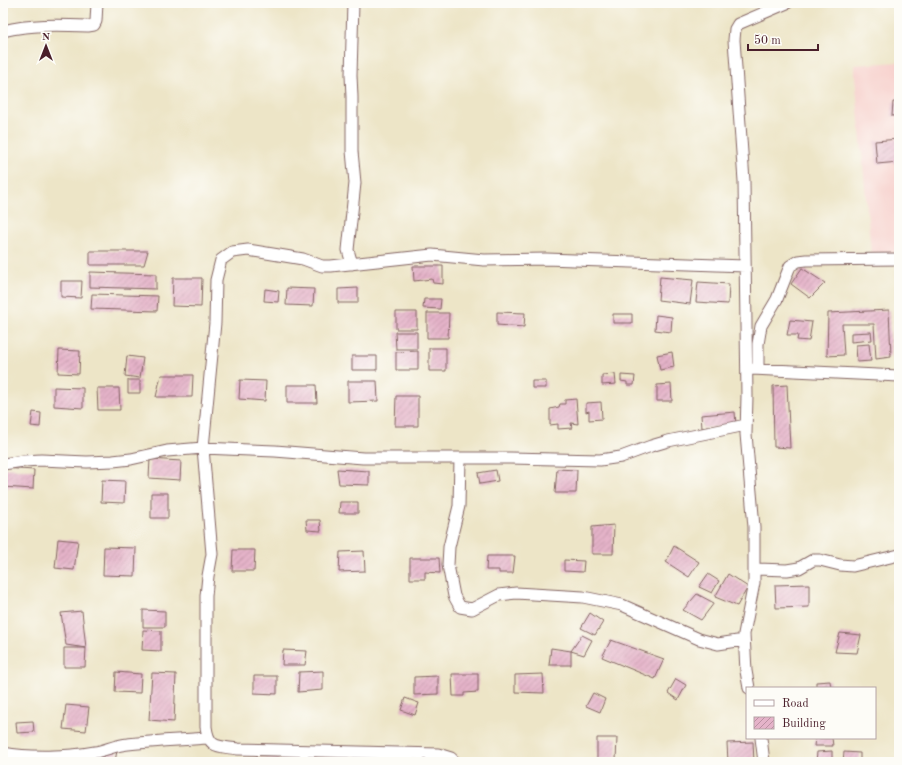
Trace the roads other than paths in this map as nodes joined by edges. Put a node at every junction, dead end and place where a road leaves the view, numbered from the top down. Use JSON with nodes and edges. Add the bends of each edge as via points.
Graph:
{"nodes":[{"id":1,"x":96,"y":3,"type":"edge"},
{"id":2,"x":353,"y":3,"type":"edge"},
{"id":3,"x":787,"y":3,"type":"edge"},
{"id":4,"x":3,"y":31,"type":"edge"},
{"id":5,"x":899,"y":259,"type":"edge"},
{"id":6,"x":352,"y":264,"type":"junction"},
{"id":7,"x":745,"y":266,"type":"junction"},
{"id":8,"x":747,"y":369,"type":"junction"},
{"id":9,"x":758,"y":369,"type":"junction"},
{"id":10,"x":899,"y":376,"type":"edge"},
{"id":11,"x":746,"y":424,"type":"junction"},
{"id":12,"x":203,"y":448,"type":"junction"},
{"id":13,"x":460,"y":458,"type":"junction"},
{"id":14,"x":3,"y":464,"type":"edge"},
{"id":15,"x":899,"y":555,"type":"edge"},
{"id":16,"x":754,"y":569,"type":"junction"},
{"id":17,"x":744,"y":640,"type":"junction"},
{"id":18,"x":749,"y":687,"type":"edge"},
{"id":19,"x":208,"y":738,"type":"junction"},
{"id":20,"x":761,"y":739,"type":"edge"},
{"id":21,"x":3,"y":753,"type":"edge"},
{"id":22,"x":455,"y":762,"type":"edge"},
{"id":23,"x":764,"y":762,"type":"edge"}],
"edges":[{"from":1,"to":4,"type":"street","via":[[94,25],[31,25]]},
{"from":2,"to":6,"type":"street","via":[[351,75],[355,183],[348,250]]},
{"from":3,"to":7,"type":"street","via":[[738,24],[735,29],[744,181]]},
{"from":5,"to":9,"type":"street","via":[[806,260],[790,266],[777,299],[762,326],[758,344]]},
{"from":6,"to":7,"type":"street","via":[[432,255],[484,260],[546,259]]},
{"from":6,"to":12,"type":"street","via":[[322,266],[302,259],[248,250],[232,252],[221,260],[216,280],[215,323]]},
{"from":7,"to":8,"type":"street"},
{"from":8,"to":9,"type":"street"},
{"from":8,"to":11,"type":"street"},
{"from":9,"to":10,"type":"street"},
{"from":11,"to":13,"type":"street","via":[[668,441],[621,457],[600,460]]},
{"from":11,"to":16,"type":"street","via":[[754,528]]},
{"from":12,"to":13,"type":"street","via":[[363,458]]},
{"from":12,"to":14,"type":"street","via":[[167,450],[113,461],[24,460]]},
{"from":12,"to":19,"type":"street","via":[[212,554],[206,596]]},
{"from":13,"to":17,"type":"street","via":[[459,506],[449,547],[448,564],[454,596],[460,607],[472,609],[499,595],[516,593],[582,597],[622,605],[699,640],[718,644]]},
{"from":15,"to":16,"type":"street","via":[[853,566],[813,560],[799,568],[787,570]]},
{"from":16,"to":17,"type":"street"},
{"from":17,"to":18,"type":"street"},
{"from":19,"to":21,"type":"street","via":[[126,744],[72,754],[37,756]]},
{"from":19,"to":22,"type":"street","via":[[214,745],[238,749],[438,754]]},
{"from":20,"to":23,"type":"street"}]}
